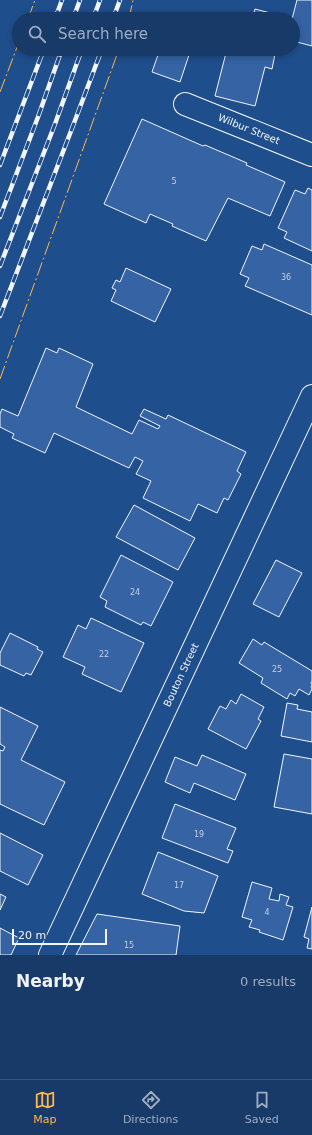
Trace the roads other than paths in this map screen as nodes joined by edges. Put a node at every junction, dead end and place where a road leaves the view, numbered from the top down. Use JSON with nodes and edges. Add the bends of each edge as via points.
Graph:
{"nodes":[{"id":1,"x":186,"y":104,"type":"dead end"},
{"id":2,"x":312,"y":155,"type":"edge"},
{"id":3,"x":312,"y":396,"type":"edge"},
{"id":4,"x":50,"y":955,"type":"edge"}],
"edges":[{"from":1,"to":2,"type":"street","name":"Wilbur Street"},
{"from":3,"to":4,"type":"street","name":"Bouton Street"}]}
